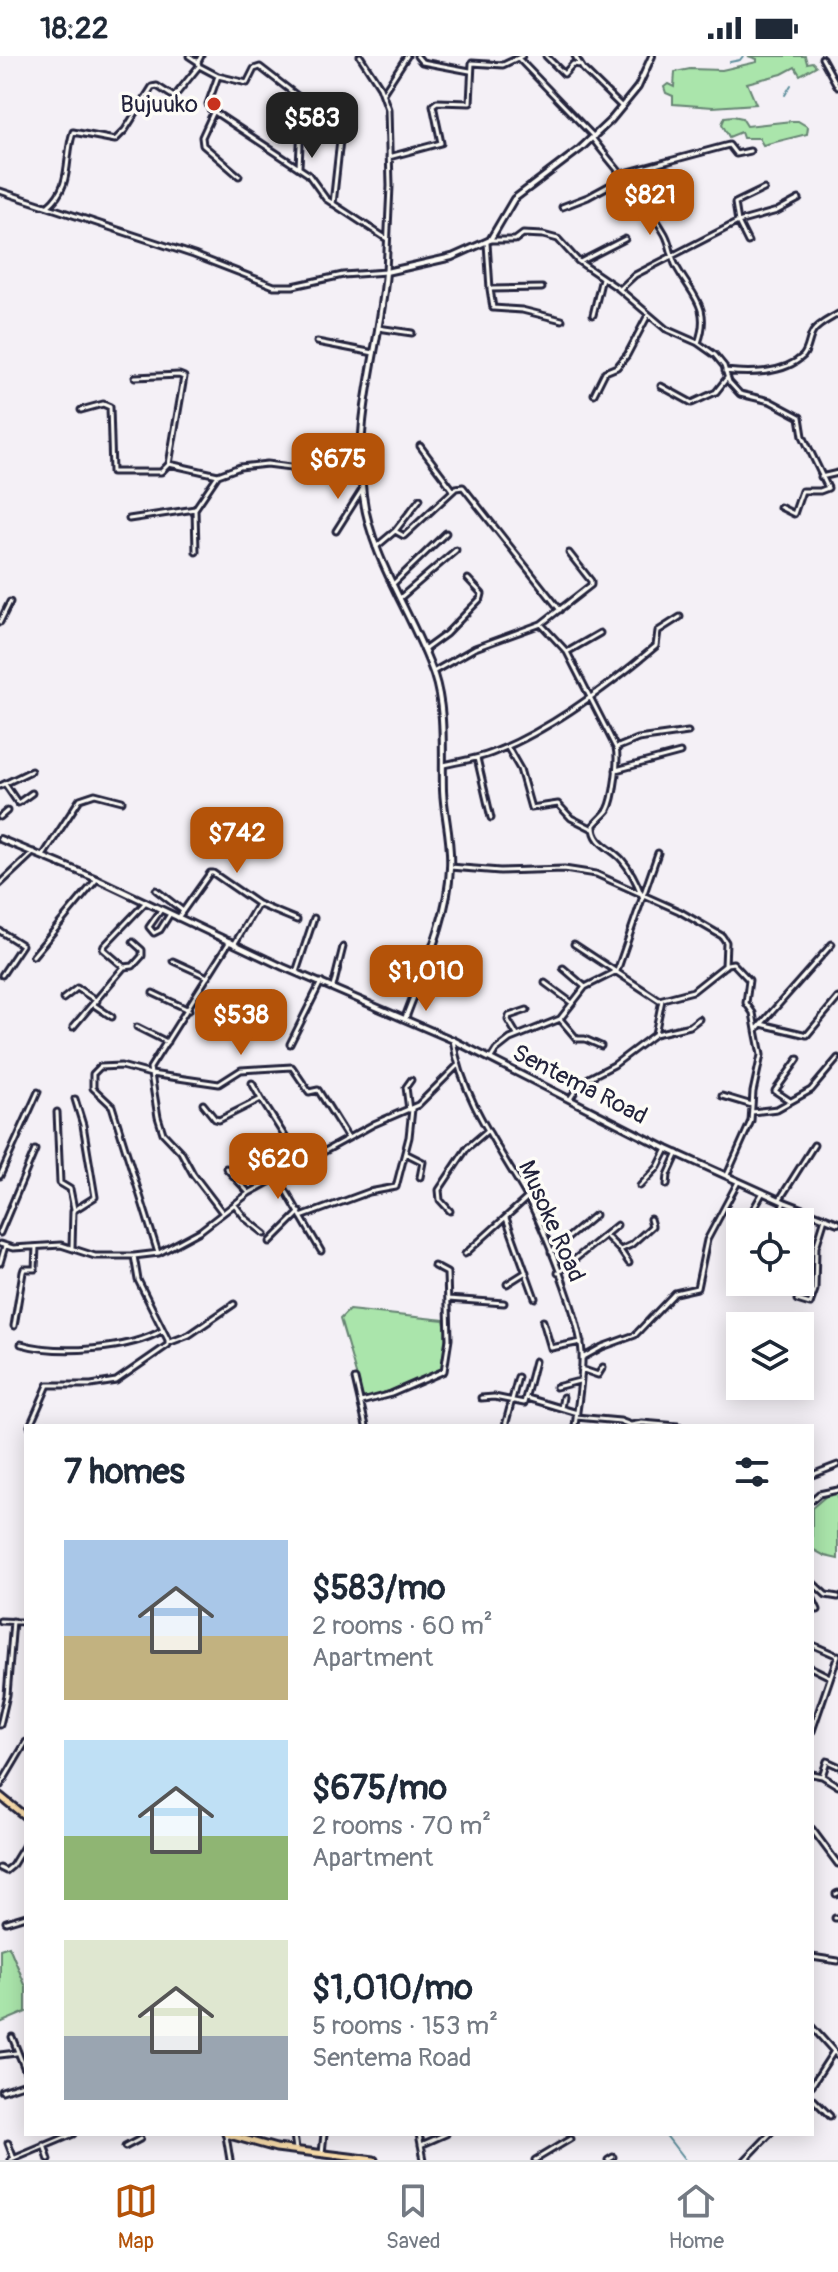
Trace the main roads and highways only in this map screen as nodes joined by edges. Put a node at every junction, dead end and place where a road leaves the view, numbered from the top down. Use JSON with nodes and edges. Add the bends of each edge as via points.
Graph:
{"nodes":[{"id":1,"x":0,"y":1796,"type":"edge"},
{"id":2,"x":24,"y":1812,"type":"edge"},
{"id":3,"x":232,"y":2136,"type":"edge"},
{"id":4,"x":374,"y":2160,"type":"edge"}],
"edges":[{"from":1,"to":2,"type":"main road"},
{"from":3,"to":4,"type":"main road","via":[[255,2144]]}]}
